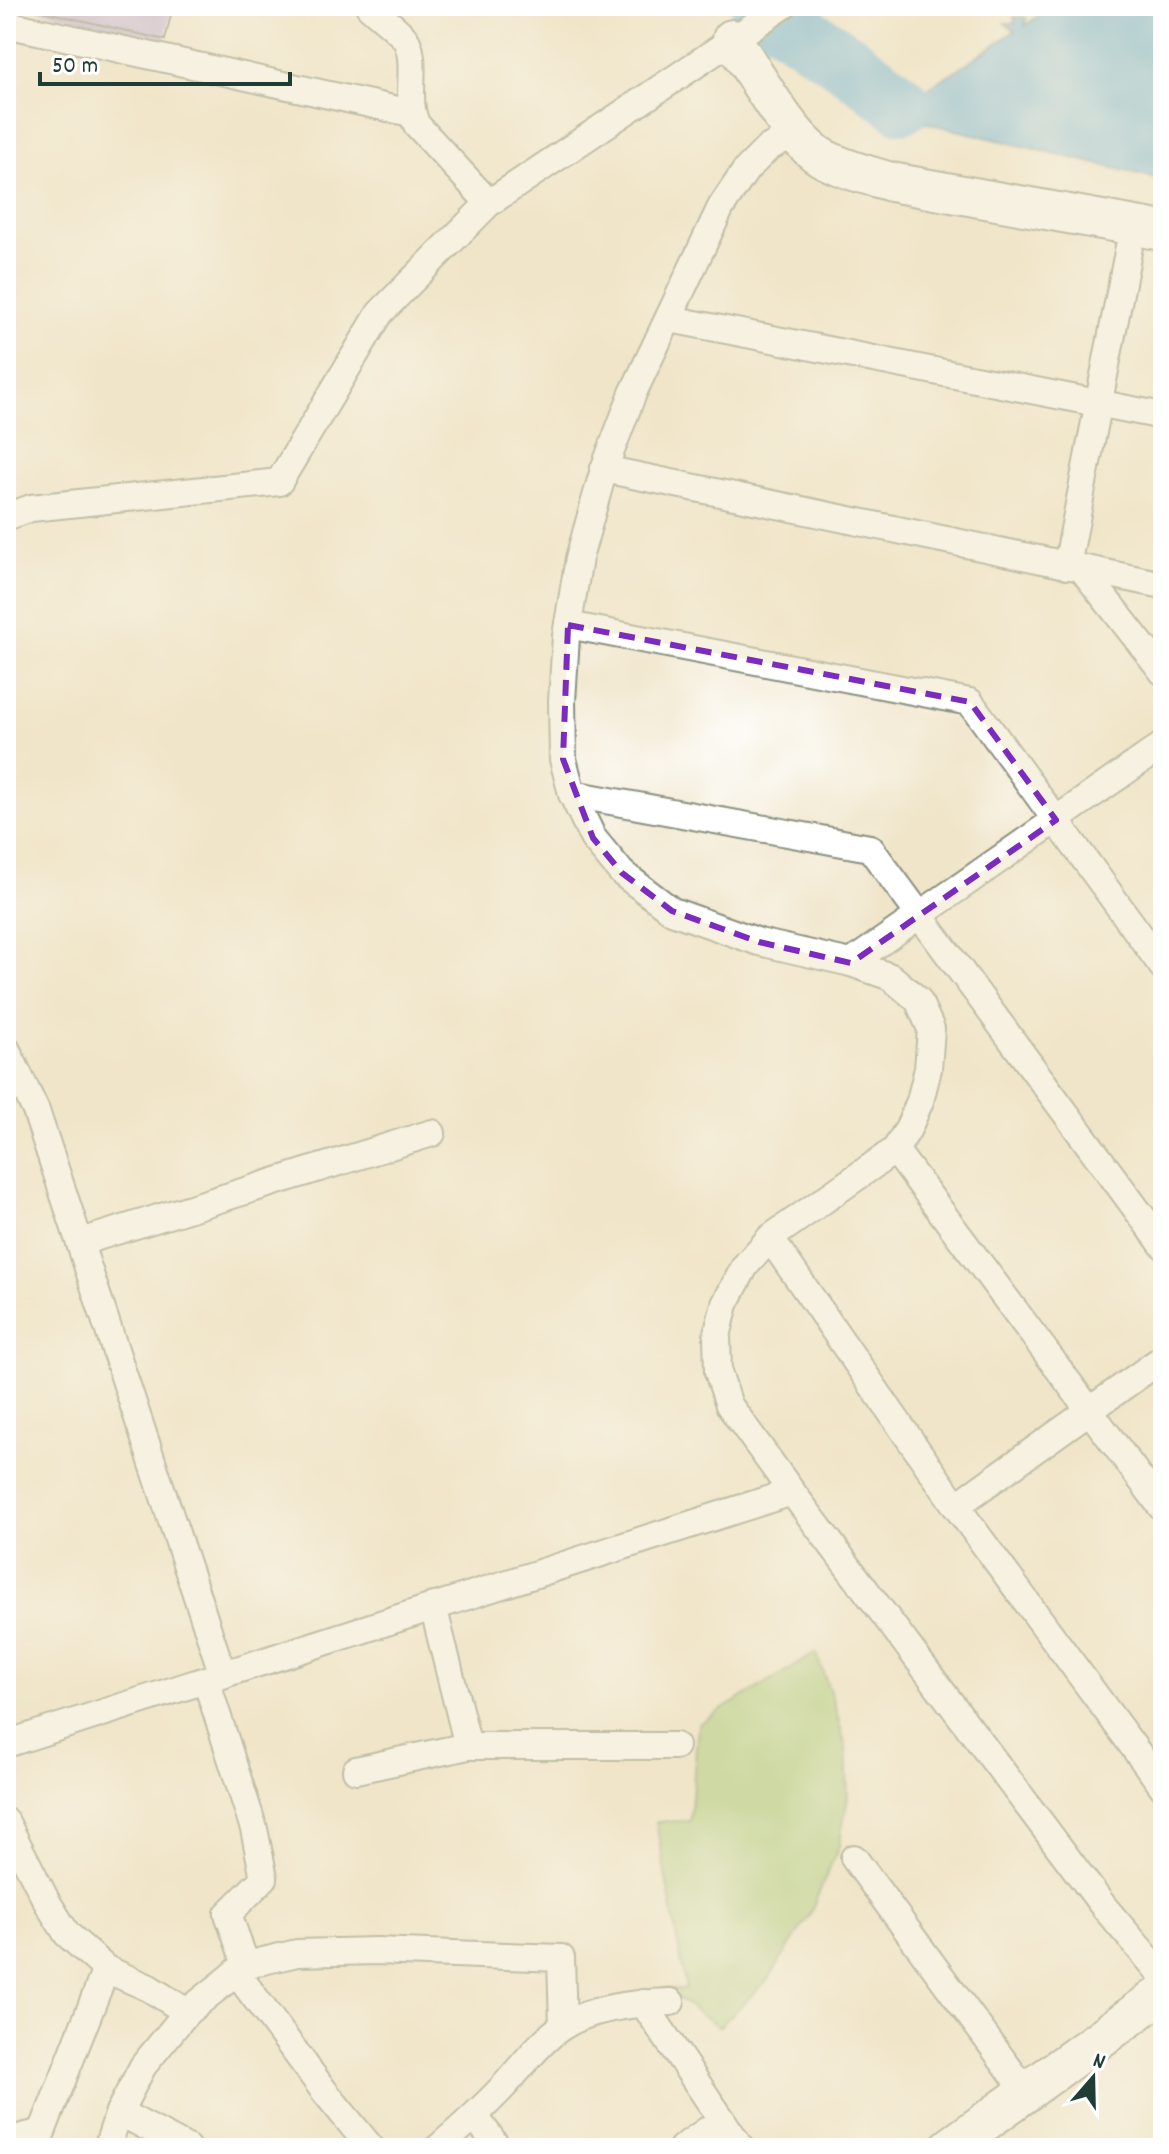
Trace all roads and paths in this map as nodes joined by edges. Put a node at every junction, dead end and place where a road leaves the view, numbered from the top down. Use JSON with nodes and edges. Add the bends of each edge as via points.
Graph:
{"nodes":[{"id":1,"x":369,"y":6,"type":"edge"},
{"id":2,"x":783,"y":6,"type":"edge"},
{"id":3,"x":6,"y":24,"type":"edge"},
{"id":4,"x":732,"y":39,"type":"junction"},
{"id":5,"x":411,"y":113,"type":"junction"},
{"id":6,"x":795,"y":133,"type":"junction"},
{"id":7,"x":489,"y":203,"type":"junction"},
{"id":8,"x":1148,"y":228,"type":"edge"},
{"id":9,"x":670,"y":319,"type":"junction"},
{"id":10,"x":1099,"y":403,"type":"junction"},
{"id":11,"x":1163,"y":416,"type":"edge"},
{"id":12,"x":604,"y":469,"type":"junction"},
{"id":13,"x":6,"y":517,"type":"edge"},
{"id":14,"x":1075,"y":568,"type":"junction"},
{"id":15,"x":1163,"y":585,"type":"edge"},
{"id":16,"x":568,"y":625,"type":"junction"},
{"id":17,"x":1163,"y":672,"type":"edge"},
{"id":18,"x":1163,"y":745,"type":"edge"},
{"id":19,"x":572,"y":794,"type":"junction"},
{"id":20,"x":1056,"y":820,"type":"junction"},
{"id":21,"x":919,"y":914,"type":"junction"},
{"id":22,"x":851,"y":963,"type":"junction"},
{"id":23,"x":1163,"y":967,"type":"edge"},
{"id":24,"x":6,"y":1048,"type":"edge"},
{"id":25,"x":432,"y":1133,"type":"dead end"},
{"id":26,"x":895,"y":1150,"type":"junction"},
{"id":27,"x":770,"y":1238,"type":"junction"},
{"id":28,"x":81,"y":1242,"type":"junction"},
{"id":29,"x":1163,"y":1245,"type":"edge"},
{"id":30,"x":1163,"y":1358,"type":"edge"},
{"id":31,"x":1089,"y":1410,"type":"junction"},
{"id":32,"x":792,"y":1492,"type":"junction"},
{"id":33,"x":956,"y":1506,"type":"junction"},
{"id":34,"x":1163,"y":1509,"type":"edge"},
{"id":35,"x":433,"y":1606,"type":"junction"},
{"id":36,"x":215,"y":1678,"type":"junction"},
{"id":37,"x":6,"y":1744,"type":"edge"},
{"id":38,"x":468,"y":1746,"type":"junction"},
{"id":39,"x":675,"y":1746,"type":"dead end"},
{"id":40,"x":356,"y":1770,"type":"dead end"},
{"id":41,"x":1163,"y":1787,"type":"edge"},
{"id":42,"x":6,"y":1822,"type":"edge"},
{"id":43,"x":854,"y":1858,"type":"dead end"},
{"id":44,"x":106,"y":1969,"type":"junction"},
{"id":45,"x":241,"y":1969,"type":"junction"},
{"id":46,"x":1163,"y":1976,"type":"edge"},
{"id":47,"x":1163,"y":1993,"type":"edge"},
{"id":48,"x":671,"y":2002,"type":"dead end"},
{"id":49,"x":643,"y":2003,"type":"junction"},
{"id":50,"x":187,"y":2012,"type":"junction"},
{"id":51,"x":563,"y":2026,"type":"junction"},
{"id":52,"x":1027,"y":2093,"type":"junction"},
{"id":53,"x":119,"y":2112,"type":"junction"},
{"id":54,"x":475,"y":2116,"type":"junction"},
{"id":55,"x":722,"y":2120,"type":"junction"},
{"id":56,"x":6,"y":2141,"type":"edge"},
{"id":57,"x":107,"y":2148,"type":"edge"},
{"id":58,"x":187,"y":2148,"type":"edge"},
{"id":59,"x":371,"y":2148,"type":"edge"},
{"id":60,"x":438,"y":2148,"type":"edge"},
{"id":61,"x":498,"y":2148,"type":"edge"},
{"id":62,"x":682,"y":2148,"type":"edge"},
{"id":63,"x":741,"y":2148,"type":"edge"},
{"id":64,"x":949,"y":2148,"type":"edge"}],
"edges":[{"from":1,"to":5,"type":"street","via":[[407,42]]},
{"from":2,"to":4,"type":"street"},
{"from":3,"to":5,"type":"street"},
{"from":4,"to":6,"type":"street"},
{"from":4,"to":7,"type":"street"},
{"from":5,"to":7,"type":"street"},
{"from":6,"to":8,"type":"street","via":[[821,156],[891,182]]},
{"from":6,"to":9,"type":"street","via":[[768,148],[721,207]]},
{"from":7,"to":13,"type":"street","via":[[380,313],[279,482],[31,508]]},
{"from":8,"to":10,"type":"street"},
{"from":9,"to":10,"type":"street"},
{"from":9,"to":12,"type":"street","via":[[633,393]]},
{"from":10,"to":11,"type":"street"},
{"from":10,"to":14,"type":"street"},
{"from":12,"to":14,"type":"street"},
{"from":12,"to":16,"type":"street","via":[[579,558]]},
{"from":14,"to":15,"type":"street"},
{"from":14,"to":17,"type":"street"},
{"from":16,"to":19,"type":"street","via":[[563,759]]},
{"from":16,"to":20,"type":"street","via":[[970,702]]},
{"from":18,"to":20,"type":"street"},
{"from":19,"to":21,"type":"street","via":[[870,848]]},
{"from":19,"to":22,"type":"street","via":[[593,838],[622,873],[672,911],[759,942]]},
{"from":20,"to":21,"type":"street"},
{"from":20,"to":23,"type":"street"},
{"from":21,"to":22,"type":"street"},
{"from":21,"to":29,"type":"street"},
{"from":22,"to":26,"type":"street","via":[[891,977],[918,1000],[931,1029],[920,1101]]},
{"from":24,"to":28,"type":"street","via":[[36,1111]]},
{"from":25,"to":28,"type":"street"},
{"from":26,"to":27,"type":"street"},
{"from":26,"to":31,"type":"street"},
{"from":27,"to":32,"type":"street","via":[[745,1266],[725,1304],[717,1336],[718,1372],[729,1405]]},
{"from":27,"to":33,"type":"street"},
{"from":28,"to":36,"type":"street"},
{"from":30,"to":31,"type":"street"},
{"from":31,"to":33,"type":"street"},
{"from":31,"to":34,"type":"street"},
{"from":32,"to":35,"type":"street"},
{"from":32,"to":46,"type":"street","via":[[1094,1895]]},
{"from":33,"to":41,"type":"street"},
{"from":35,"to":36,"type":"street"},
{"from":35,"to":38,"type":"street"},
{"from":36,"to":37,"type":"street"},
{"from":36,"to":45,"type":"street","via":[[264,1878],[228,1914]]},
{"from":38,"to":39,"type":"street"},
{"from":38,"to":40,"type":"street"},
{"from":42,"to":44,"type":"street","via":[[67,1934]]},
{"from":43,"to":52,"type":"street"},
{"from":44,"to":50,"type":"street"},
{"from":44,"to":56,"type":"street","via":[[42,2132]]},
{"from":45,"to":50,"type":"street"},
{"from":45,"to":51,"type":"street","via":[[297,1953],[561,1958]]},
{"from":45,"to":59,"type":"street","via":[[325,2092]]},
{"from":47,"to":52,"type":"street"},
{"from":48,"to":49,"type":"street"},
{"from":49,"to":51,"type":"street"},
{"from":49,"to":55,"type":"street"},
{"from":50,"to":53,"type":"street","via":[[143,2066]]},
{"from":51,"to":54,"type":"street"},
{"from":52,"to":64,"type":"street"},
{"from":53,"to":57,"type":"street"},
{"from":53,"to":58,"type":"street"},
{"from":54,"to":60,"type":"street"},
{"from":54,"to":61,"type":"street"},
{"from":55,"to":62,"type":"street"},
{"from":55,"to":63,"type":"street"}]}
